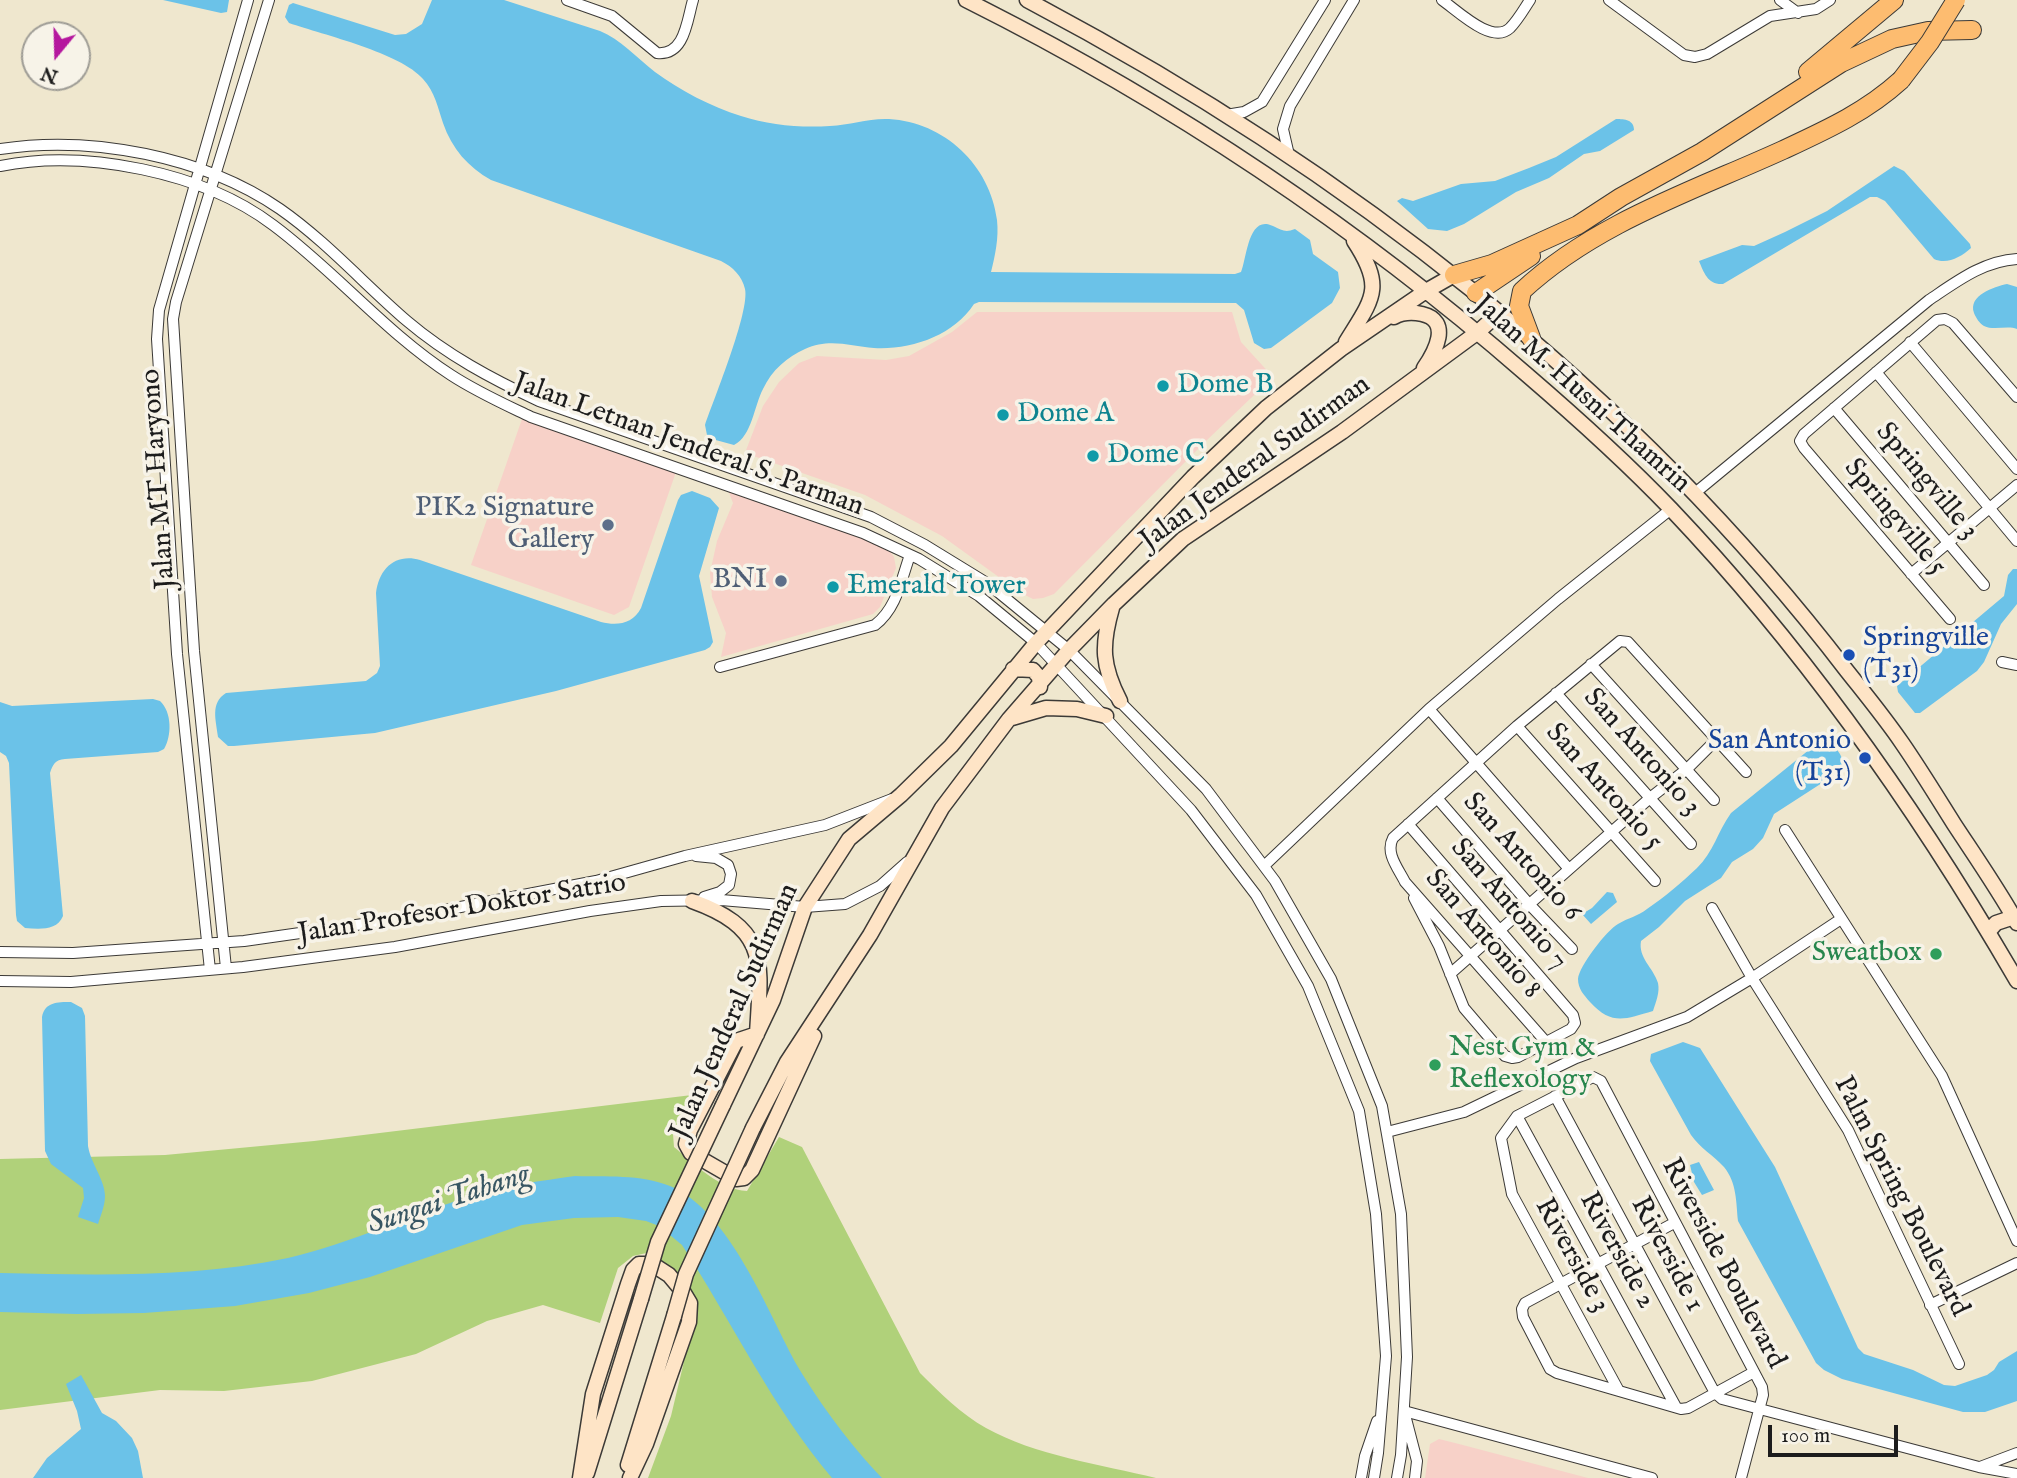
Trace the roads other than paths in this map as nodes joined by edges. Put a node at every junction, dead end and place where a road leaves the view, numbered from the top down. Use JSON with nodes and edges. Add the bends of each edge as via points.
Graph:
{"nodes":[{"id":1,"x":248,"y":0,"type":"edge"},
{"id":2,"x":269,"y":0,"type":"edge"},
{"id":3,"x":567,"y":0,"type":"edge"},
{"id":4,"x":692,"y":0,"type":"edge"},
{"id":5,"x":966,"y":0,"type":"edge"},
{"id":6,"x":1027,"y":0,"type":"edge"},
{"id":7,"x":1325,"y":0,"type":"edge"},
{"id":8,"x":1354,"y":0,"type":"edge"},
{"id":9,"x":1442,"y":0,"type":"edge"},
{"id":10,"x":1530,"y":0,"type":"edge"},
{"id":11,"x":1609,"y":0,"type":"edge"},
{"id":12,"x":1780,"y":0,"type":"edge"},
{"id":13,"x":1830,"y":0,"type":"edge"},
{"id":14,"x":1894,"y":0,"type":"edge"},
{"id":15,"x":1956,"y":0,"type":"edge"},
{"id":16,"x":1798,"y":13,"type":"junction"},
{"id":17,"x":1972,"y":30,"type":"dead end"},
{"id":18,"x":1226,"y":115,"type":"junction"},
{"id":19,"x":0,"y":149,"type":"edge"},
{"id":20,"x":1702,"y":152,"type":"junction"},
{"id":21,"x":1289,"y":155,"type":"junction"},
{"id":22,"x":0,"y":166,"type":"edge"},
{"id":23,"x":198,"y":171,"type":"junction"},
{"id":24,"x":215,"y":176,"type":"junction"},
{"id":25,"x":194,"y":185,"type":"junction"},
{"id":26,"x":210,"y":191,"type":"junction"},
{"id":27,"x":1578,"y":225,"type":"junction"},
{"id":28,"x":1347,"y":230,"type":"junction"},
{"id":29,"x":2017,"y":259,"type":"edge"},
{"id":30,"x":1454,"y":275,"type":"junction"},
{"id":31,"x":1426,"y":290,"type":"junction"},
{"id":32,"x":1476,"y":293,"type":"junction"},
{"id":33,"x":1500,"y":312,"type":"junction"},
{"id":34,"x":1371,"y":328,"type":"junction"},
{"id":35,"x":1478,"y":332,"type":"junction"},
{"id":36,"x":1531,"y":338,"type":"junction"},
{"id":37,"x":1910,"y":342,"type":"junction"},
{"id":38,"x":1341,"y":349,"type":"junction"},
{"id":39,"x":1876,"y":372,"type":"junction"},
{"id":40,"x":1416,"y":378,"type":"junction"},
{"id":41,"x":2017,"y":397,"type":"edge"},
{"id":42,"x":1834,"y":408,"type":"junction"},
{"id":43,"x":2017,"y":469,"type":"edge"},
{"id":44,"x":2017,"y":485,"type":"edge"},
{"id":45,"x":1695,"y":493,"type":"junction"},
{"id":46,"x":1990,"y":508,"type":"junction"},
{"id":47,"x":1671,"y":509,"type":"junction"},
{"id":48,"x":2017,"y":541,"type":"edge"},
{"id":49,"x":1948,"y":543,"type":"junction"},
{"id":50,"x":910,"y":555,"type":"junction"},
{"id":51,"x":1911,"y":574,"type":"junction"},
{"id":52,"x":1984,"y":585,"type":"dead end"},
{"id":53,"x":1114,"y":604,"type":"junction"},
{"id":54,"x":1950,"y":619,"type":"dead end"},
{"id":55,"x":1047,"y":632,"type":"junction"},
{"id":56,"x":1036,"y":643,"type":"junction"},
{"id":57,"x":1069,"y":650,"type":"junction"},
{"id":58,"x":2002,"y":662,"type":"dead end"},
{"id":59,"x":1058,"y":664,"type":"junction"},
{"id":60,"x":1591,"y":664,"type":"junction"},
{"id":61,"x":2017,"y":665,"type":"edge"},
{"id":62,"x":720,"y":667,"type":"dead end"},
{"id":63,"x":1013,"y":669,"type":"junction"},
{"id":64,"x":1040,"y":687,"type":"junction"},
{"id":65,"x":1556,"y":693,"type":"junction"},
{"id":66,"x":1120,"y":701,"type":"junction"},
{"id":67,"x":1429,"y":709,"type":"junction"},
{"id":68,"x":1107,"y":716,"type":"junction"},
{"id":69,"x":1009,"y":719,"type":"junction"},
{"id":70,"x":1517,"y":726,"type":"junction"},
{"id":71,"x":1716,"y":740,"type":"junction"},
{"id":72,"x":1476,"y":763,"type":"junction"},
{"id":73,"x":1687,"y":769,"type":"junction"},
{"id":74,"x":1746,"y":772,"type":"dead end"},
{"id":75,"x":901,"y":795,"type":"junction"},
{"id":76,"x":1437,"y":798,"type":"junction"},
{"id":77,"x":1650,"y":798,"type":"junction"},
{"id":78,"x":1714,"y":800,"type":"dead end"},
{"id":79,"x":1408,"y":824,"type":"junction"},
{"id":80,"x":1785,"y":830,"type":"dead end"},
{"id":81,"x":1612,"y":833,"type":"junction"},
{"id":82,"x":1691,"y":844,"type":"dead end"},
{"id":83,"x":916,"y":855,"type":"junction"},
{"id":84,"x":685,"y":856,"type":"junction"},
{"id":85,"x":1264,"y":866,"type":"junction"},
{"id":86,"x":1569,"y":869,"type":"junction"},
{"id":87,"x":1655,"y":881,"type":"dead end"},
{"id":88,"x":1405,"y":882,"type":"junction"},
{"id":89,"x":692,"y":901,"type":"junction"},
{"id":90,"x":2005,"y":902,"type":"junction"},
{"id":91,"x":1529,"y":904,"type":"junction"},
{"id":92,"x":805,"y":907,"type":"junction"},
{"id":93,"x":1712,"y":908,"type":"dead end"},
{"id":94,"x":1978,"y":915,"type":"junction"},
{"id":95,"x":1841,"y":919,"type":"junction"},
{"id":96,"x":2016,"y":920,"type":"edge"},
{"id":97,"x":1500,"y":930,"type":"junction"},
{"id":98,"x":1988,"y":932,"type":"junction"},
{"id":99,"x":223,"y":942,"type":"junction"},
{"id":100,"x":207,"y":943,"type":"junction"},
{"id":101,"x":1572,"y":949,"type":"dead end"},
{"id":102,"x":0,"y":952,"type":"edge"},
{"id":103,"x":1470,"y":956,"type":"junction"},
{"id":104,"x":850,"y":965,"type":"junction"},
{"id":105,"x":226,"y":968,"type":"junction"},
{"id":106,"x":210,"y":970,"type":"junction"},
{"id":107,"x":1450,"y":974,"type":"junction"},
{"id":108,"x":1752,"y":978,"type":"junction"},
{"id":109,"x":0,"y":981,"type":"edge"},
{"id":110,"x":2017,"y":981,"type":"edge"},
{"id":111,"x":757,"y":1034,"type":"junction"},
{"id":112,"x":1546,"y":1042,"type":"junction"},
{"id":113,"x":1555,"y":1096,"type":"junction"},
{"id":114,"x":1517,"y":1116,"type":"junction"},
{"id":115,"x":1387,"y":1132,"type":"junction"},
{"id":116,"x":1674,"y":1223,"type":"junction"},
{"id":117,"x":2017,"y":1241,"type":"edge"},
{"id":118,"x":1635,"y":1244,"type":"junction"},
{"id":119,"x":2017,"y":1263,"type":"edge"},
{"id":120,"x":1598,"y":1264,"type":"junction"},
{"id":121,"x":1560,"y":1284,"type":"junction"},
{"id":122,"x":1930,"y":1305,"type":"junction"},
{"id":123,"x":1959,"y":1364,"type":"dead end"},
{"id":124,"x":1754,"y":1372,"type":"junction"},
{"id":125,"x":1619,"y":1391,"type":"junction"},
{"id":126,"x":1715,"y":1393,"type":"junction"},
{"id":127,"x":1382,"y":1406,"type":"junction"},
{"id":128,"x":1676,"y":1407,"type":"junction"},
{"id":129,"x":1759,"y":1409,"type":"junction"},
{"id":130,"x":1404,"y":1411,"type":"junction"},
{"id":131,"x":2017,"y":1453,"type":"edge"},
{"id":132,"x":1979,"y":1467,"type":"junction"},
{"id":133,"x":2017,"y":1474,"type":"edge"},
{"id":134,"x":580,"y":1478,"type":"edge"},
{"id":135,"x":586,"y":1478,"type":"edge"},
{"id":136,"x":624,"y":1478,"type":"edge"},
{"id":137,"x":630,"y":1478,"type":"edge"},
{"id":138,"x":1361,"y":1478,"type":"edge"},
{"id":139,"x":1374,"y":1478,"type":"edge"},
{"id":140,"x":1397,"y":1478,"type":"edge"},
{"id":141,"x":1415,"y":1478,"type":"edge"},
{"id":142,"x":1652,"y":1478,"type":"edge"},
{"id":143,"x":1741,"y":1478,"type":"edge"}],
"edges":[{"from":1,"to":23,"type":"street","name":"Jalan MT Haryono"},
{"from":2,"to":24,"type":"street","name":"Jalan MT Haryono"},
{"from":3,"to":4,"type":"street","via":[[612,16],[657,53],[666,54],[679,45]]},
{"from":5,"to":28,"type":"street","name":"Jalan M. Husni Thamrin","via":[[1172,114]]},
{"from":6,"to":18,"type":"street","name":"Jalan M. Husni Thamrin"},
{"from":7,"to":18,"type":"street","via":[[1262,102]]},
{"from":8,"to":21,"type":"street","via":[[1290,106],[1283,129]]},
{"from":9,"to":10,"type":"street","via":[[1486,32],[1498,34],[1509,29]]},
{"from":11,"to":16,"type":"street","via":[[1684,54],[1695,57],[1769,16]]},
{"from":12,"to":16,"type":"street"},
{"from":13,"to":16,"type":"street"},
{"from":14,"to":20,"type":"highway","via":[[1835,52]]},
{"from":15,"to":36,"type":"highway","bridge":true,"via":[[1919,60],[1883,97],[1861,112],[1618,224],[1543,272],[1522,291],[1519,301]]},
{"from":17,"to":20,"type":"highway","via":[[1928,31],[1892,39],[1841,63]]},
{"from":18,"to":21,"type":"street","name":"Jalan M. Husni Thamrin"},
{"from":19,"to":23,"type":"street","name":"Jalan Letnan Jenderal S. Parman","via":[[76,144],[124,150]]},
{"from":20,"to":27,"type":"highway"},
{"from":21,"to":30,"type":"street","name":"Jalan M. Husni Thamrin"},
{"from":22,"to":25,"type":"street","name":"Jalan Letnan Jenderal S. Parman","via":[[73,160],[121,164]]},
{"from":23,"to":24,"type":"street","name":"Jalan Letnan Jenderal S. Parman"},
{"from":23,"to":25,"type":"street","name":"Jalan MT Haryono"},
{"from":24,"to":26,"type":"street","name":"Jalan MT Haryono"},
{"from":24,"to":55,"type":"street","name":"Jalan Letnan Jenderal S. Parman","via":[[280,209],[409,323],[499,382],[538,401],[870,517],[987,583]]},
{"from":25,"to":26,"type":"street","name":"Jalan Letnan Jenderal S. Parman"},
{"from":25,"to":100,"type":"street","name":"Jalan MT Haryono","via":[[159,310],[157,339],[177,654]]},
{"from":26,"to":50,"type":"street","name":"Jalan Letnan Jenderal S. Parman","via":[[271,223],[449,374],[490,398],[531,417],[863,533]]},
{"from":26,"to":99,"type":"street","name":"Jalan MT Haryono","via":[[173,319],[194,651]]},
{"from":27,"to":30,"type":"highway","via":[[1492,264]]},
{"from":27,"to":32,"type":"highway"},
{"from":28,"to":31,"type":"street","name":"Jalan M. Husni Thamrin"},
{"from":28,"to":38,"type":"street","via":[[1368,263],[1374,285],[1365,311]]},
{"from":29,"to":45,"type":"street","via":[[1994,262],[1929,300]]},
{"from":30,"to":31,"type":"street","name":"Jalan Jenderal Sudirman"},
{"from":30,"to":32,"type":"street","name":"Jalan M. Husni Thamrin"},
{"from":31,"to":34,"type":"street","name":"Jalan Jenderal Sudirman"},
{"from":31,"to":35,"type":"street","name":"Jalan M. Husni Thamrin"},
{"from":32,"to":33,"type":"street","name":"Jalan M. Husni Thamrin"},
{"from":33,"to":35,"type":"street","name":"Jalan Jenderal Sudirman"},
{"from":33,"to":36,"type":"street","name":"Jalan M. Husni Thamrin"},
{"from":34,"to":38,"type":"street","name":"Jalan Jenderal Sudirman"},
{"from":34,"to":40,"type":"street","via":[[1407,313],[1434,321],[1439,331],[1437,345]]},
{"from":35,"to":40,"type":"street","name":"Jalan Jenderal Sudirman"},
{"from":35,"to":47,"type":"street","name":"Jalan M. Husni Thamrin"},
{"from":36,"to":45,"type":"street","name":"Jalan M. Husni Thamrin"},
{"from":37,"to":39,"type":"street"},
{"from":37,"to":41,"type":"street","via":[[1945,318]]},
{"from":37,"to":43,"type":"street"},
{"from":38,"to":55,"type":"street","name":"Jalan Jenderal Sudirman","via":[[1266,408],[1203,467]]},
{"from":39,"to":42,"type":"street"},
{"from":39,"to":46,"type":"street"},
{"from":40,"to":53,"type":"street","name":"Jalan Jenderal Sudirman","via":[[1183,539]]},
{"from":42,"to":49,"type":"street","name":"Springville 3"},
{"from":42,"to":51,"type":"street","name":"Springville 5","via":[[1800,441]]},
{"from":44,"to":46,"type":"street"},
{"from":45,"to":90,"type":"street","name":"Jalan M. Husni Thamrin","via":[[1802,612],[1902,742]]},
{"from":46,"to":48,"type":"street"},
{"from":46,"to":49,"type":"street"},
{"from":47,"to":67,"type":"street"},
{"from":47,"to":94,"type":"street","name":"Jalan M. Husni Thamrin","via":[[1781,635],[1878,761]]},
{"from":49,"to":51,"type":"street"},
{"from":49,"to":52,"type":"street","name":"Springville 3"},
{"from":50,"to":56,"type":"street","name":"Jalan Letnan Jenderal S. Parman","via":[[979,596]]},
{"from":50,"to":62,"type":"street","via":[[892,606],[875,625]]},
{"from":51,"to":54,"type":"street","name":"Springville 5"},
{"from":53,"to":57,"type":"street","name":"Jalan Jenderal Sudirman"},
{"from":53,"to":66,"type":"street","via":[[1103,654]]},
{"from":55,"to":56,"type":"street","name":"Jalan Jenderal Sudirman"},
{"from":55,"to":57,"type":"street","name":"Jalan Letnan Jenderal S. Parman"},
{"from":56,"to":59,"type":"street","name":"Jalan Letnan Jenderal S. Parman"},
{"from":56,"to":63,"type":"street","name":"Jalan Jenderal Sudirman"},
{"from":57,"to":59,"type":"street","name":"Jalan Jenderal Sudirman"},
{"from":57,"to":66,"type":"street","name":"Jalan Letnan Jenderal S. Parman"},
{"from":58,"to":61,"type":"street"},
{"from":59,"to":64,"type":"street","name":"Jalan Jenderal Sudirman"},
{"from":59,"to":68,"type":"street","name":"Jalan Letnan Jenderal S. Parman"},
{"from":60,"to":65,"type":"street"},
{"from":60,"to":71,"type":"street","via":[[1620,640],[1628,642]]},
{"from":60,"to":73,"type":"street"},
{"from":63,"to":64,"type":"street","via":[[1033,670]]},
{"from":63,"to":75,"type":"street","name":"Jalan Jenderal Sudirman","via":[[951,746]]},
{"from":64,"to":69,"type":"street","name":"Jalan Jenderal Sudirman"},
{"from":65,"to":70,"type":"street"},
{"from":65,"to":77,"type":"street","name":"San Antonio 3"},
{"from":66,"to":85,"type":"street","name":"Jalan Letnan Jenderal S. Parman","via":[[1206,789]]},
{"from":67,"to":72,"type":"street"},
{"from":67,"to":85,"type":"street"},
{"from":68,"to":69,"type":"street","via":[[1046,708]]},
{"from":68,"to":127,"type":"street","name":"Jalan Letnan Jenderal S. Parman","via":[[1191,810],[1256,895],[1308,986],[1359,1111],[1376,1214],[1386,1356]]},
{"from":69,"to":83,"type":"street","name":"Jalan Jenderal Sudirman","via":[[942,808]]},
{"from":70,"to":72,"type":"street"},
{"from":70,"to":81,"type":"street","name":"San Antonio 5"},
{"from":71,"to":73,"type":"street"},
{"from":71,"to":74,"type":"street"},
{"from":72,"to":76,"type":"street"},
{"from":72,"to":86,"type":"street"},
{"from":73,"to":77,"type":"street"},
{"from":73,"to":78,"type":"street"},
{"from":75,"to":84,"type":"street","name":"Jalan Profesor Doktor Satrio","via":[[825,825]]},
{"from":75,"to":92,"type":"street","name":"Jalan Jenderal Sudirman","via":[[849,839]]},
{"from":76,"to":79,"type":"street"},
{"from":76,"to":91,"type":"street","name":"San Antonio 6"},
{"from":77,"to":81,"type":"street"},
{"from":77,"to":82,"type":"street","name":"San Antonio 3"},
{"from":79,"to":88,"type":"street","name":"San Antonio 8","via":[[1389,845]]},
{"from":79,"to":97,"type":"street","name":"San Antonio 7"},
{"from":80,"to":95,"type":"street"},
{"from":81,"to":86,"type":"street"},
{"from":81,"to":87,"type":"street","name":"San Antonio 5"},
{"from":83,"to":92,"type":"street","name":"Jalan Profesor Doktor Satrio","via":[[880,886],[845,904]]},
{"from":83,"to":104,"type":"street","name":"Jalan Jenderal Sudirman"},
{"from":84,"to":89,"type":"street","via":[[716,858],[728,865],[731,874],[729,885],[720,892]]},
{"from":84,"to":99,"type":"street","name":"Jalan Profesor Doktor Satrio","via":[[596,881],[411,916]]},
{"from":85,"to":115,"type":"street","name":"Jalan Letnan Jenderal S. Parman","via":[[1331,979],[1382,1106]]},
{"from":86,"to":91,"type":"street"},
{"from":88,"to":103,"type":"street","name":"San Antonio 8"},
{"from":88,"to":107,"type":"street"},
{"from":89,"to":92,"type":"street","name":"Jalan Profesor Doktor Satrio"},
{"from":89,"to":105,"type":"street","name":"Jalan Profesor Doktor Satrio","via":[[590,911],[396,947]]},
{"from":89,"to":111,"type":"street","via":[[718,910],[749,935],[760,971]]},
{"from":90,"to":94,"type":"street","via":[[1996,913]]},
{"from":90,"to":96,"type":"street","name":"Jalan M. Husni Thamrin"},
{"from":91,"to":97,"type":"street"},
{"from":91,"to":101,"type":"street","name":"San Antonio 6"},
{"from":92,"to":111,"type":"street","name":"Jalan Jenderal Sudirman","via":[[774,1000]]},
{"from":93,"to":108,"type":"street","name":"Palm Spring Boulevard"},
{"from":94,"to":98,"type":"street","name":"Jalan M. Husni Thamrin"},
{"from":95,"to":108,"type":"street"},
{"from":95,"to":117,"type":"street","via":[[1942,1076]]},
{"from":96,"to":98,"type":"street","via":[[1996,923]]},
{"from":97,"to":103,"type":"street"},
{"from":97,"to":112,"type":"street","name":"San Antonio 7","via":[[1573,1015],[1571,1029]]},
{"from":98,"to":110,"type":"street","name":"Jalan M. Husni Thamrin"},
{"from":99,"to":100,"type":"street","name":"Jalan Profesor Doktor Satrio"},
{"from":99,"to":105,"type":"street","name":"Jalan MT Haryono"},
{"from":100,"to":102,"type":"street","name":"Jalan Profesor Doktor Satrio","via":[[73,953]]},
{"from":100,"to":106,"type":"street","name":"Jalan MT Haryono"},
{"from":103,"to":107,"type":"street"},
{"from":103,"to":112,"type":"street","name":"San Antonio 8"},
{"from":104,"to":111,"type":"street","via":[[752,1170],[736,1179],[691,1153],[686,1144],[736,1041]]},
{"from":104,"to":136,"type":"street","name":"Jalan Jenderal Sudirman","bridge":true,"via":[[787,1062],[686,1274]]},
{"from":105,"to":106,"type":"street","name":"Jalan Profesor Doktor Satrio"},
{"from":106,"to":109,"type":"street","name":"Jalan Profesor Doktor Satrio","via":[[71,982]]},
{"from":107,"to":112,"type":"street","via":[[1464,1008],[1505,1056],[1518,1057]]},
{"from":108,"to":115,"type":"street","via":[[1687,1017],[1576,1058],[1464,1112]]},
{"from":108,"to":122,"type":"street","name":"Palm Spring Boulevard","via":[[1848,1130]]},
{"from":111,"to":135,"type":"street","name":"Jalan Jenderal Sudirman","bridge":true,"via":[[658,1241]]},
{"from":113,"to":114,"type":"street"},
{"from":113,"to":116,"type":"street","name":"Riverside Boulevard","via":[[1593,1077],[1599,1079]]},
{"from":113,"to":118,"type":"street","name":"Riverside 1"},
{"from":114,"to":120,"type":"street","name":"Riverside 2"},
{"from":114,"to":121,"type":"street","name":"Riverside 3","via":[[1501,1138],[1511,1195]]},
{"from":115,"to":130,"type":"street","name":"Jalan Letnan Jenderal S. Parman","via":[[1401,1214],[1408,1357]]},
{"from":116,"to":118,"type":"street"},
{"from":116,"to":124,"type":"street","name":"Riverside Boulevard"},
{"from":118,"to":120,"type":"street"},
{"from":118,"to":126,"type":"street","name":"Riverside 1"},
{"from":119,"to":122,"type":"street"},
{"from":120,"to":121,"type":"street"},
{"from":120,"to":128,"type":"street","name":"Riverside 2"},
{"from":121,"to":125,"type":"street","name":"Riverside 3"},
{"from":121,"to":125,"type":"street","via":[[1522,1309],[1550,1369]]},
{"from":122,"to":123,"type":"street","name":"Palm Spring Boulevard"},
{"from":124,"to":126,"type":"street"},
{"from":124,"to":129,"type":"street","name":"Riverside Boulevard","via":[[1763,1395]]},
{"from":125,"to":128,"type":"street"},
{"from":126,"to":128,"type":"street","via":[[1688,1408]]},
{"from":126,"to":129,"type":"street"},
{"from":127,"to":138,"type":"street"},
{"from":127,"to":139,"type":"street"},
{"from":129,"to":132,"type":"street"},
{"from":129,"to":143,"type":"street","name":"Riverside Boulevard"},
{"from":130,"to":140,"type":"street","name":"Jalan Letnan Jenderal S. Parman"},
{"from":130,"to":141,"type":"street","via":[[1417,1461]]},
{"from":130,"to":142,"type":"street"},
{"from":131,"to":132,"type":"street"},
{"from":132,"to":133,"type":"street"},
{"from":134,"to":137,"type":"street","via":[[593,1394],[628,1284],[639,1264],[652,1264],[684,1293],[690,1312]]}]}
